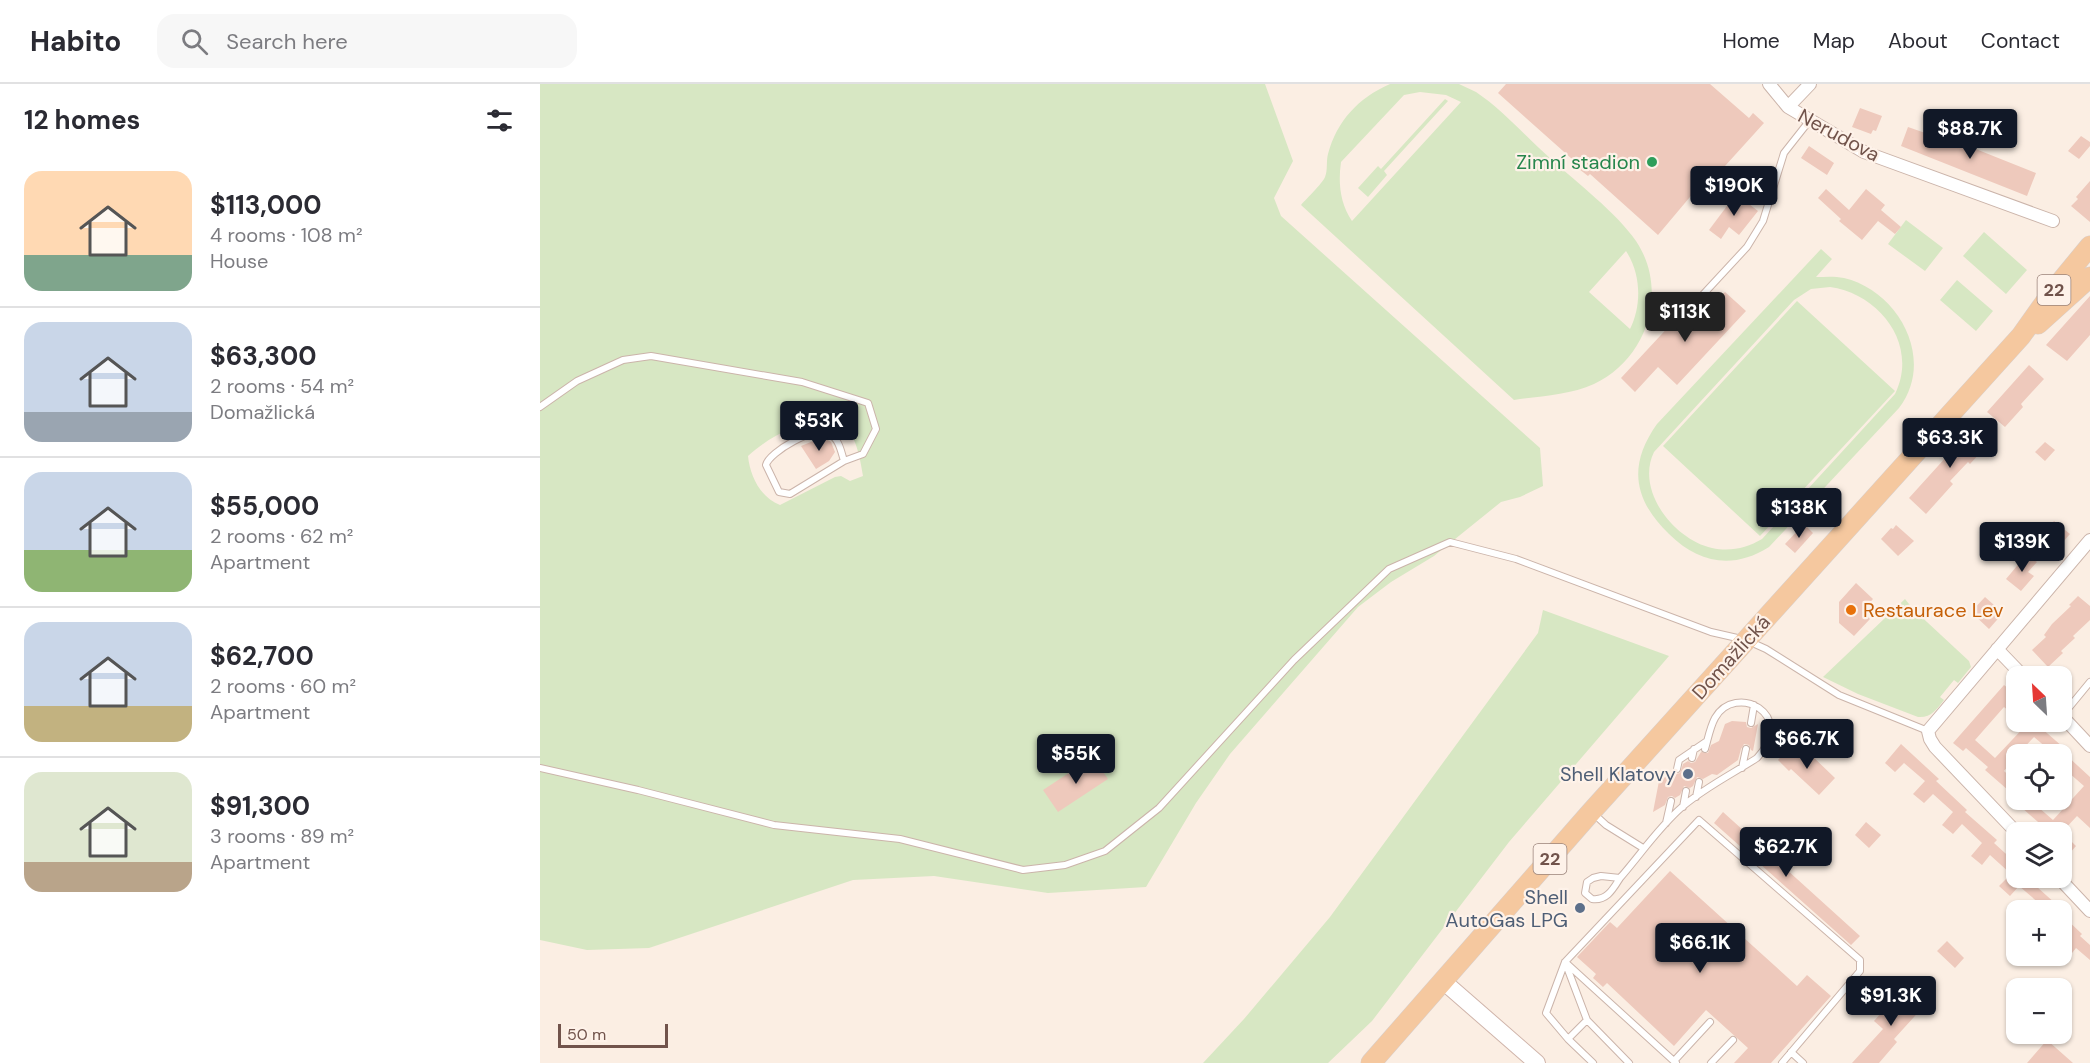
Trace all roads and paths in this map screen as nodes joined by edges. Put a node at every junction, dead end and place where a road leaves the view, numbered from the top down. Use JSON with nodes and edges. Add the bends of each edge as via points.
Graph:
{"nodes":[{"id":1,"x":1769,"y":84,"type":"edge"},
{"id":2,"x":1810,"y":84,"type":"edge"},
{"id":3,"x":1788,"y":107,"type":"junction"},
{"id":4,"x":1810,"y":120,"type":"junction"},
{"id":5,"x":2054,"y":221,"type":"dead end"},
{"id":6,"x":2090,"y":246,"type":"edge"},
{"id":7,"x":2090,"y":277,"type":"edge"},
{"id":8,"x":1697,"y":302,"type":"dead end"},
{"id":9,"x":2021,"y":336,"type":"junction"},
{"id":10,"x":540,"y":407,"type":"edge"},
{"id":11,"x":844,"y":461,"type":"junction"},
{"id":12,"x":2090,"y":540,"type":"edge"},
{"id":13,"x":1746,"y":640,"type":"junction"},
{"id":14,"x":1997,"y":650,"type":"junction"},
{"id":15,"x":2014,"y":666,"type":"edge"},
{"id":16,"x":2090,"y":682,"type":"edge"},
{"id":17,"x":2072,"y":703,"type":"edge"},
{"id":18,"x":1754,"y":705,"type":"junction"},
{"id":19,"x":1751,"y":723,"type":"dead end"},
{"id":20,"x":2072,"y":727,"type":"edge"},
{"id":21,"x":1928,"y":731,"type":"junction"},
{"id":22,"x":1707,"y":740,"type":"junction"},
{"id":23,"x":2090,"y":746,"type":"edge"},
{"id":24,"x":1694,"y":749,"type":"junction"},
{"id":25,"x":1705,"y":749,"type":"dead end"},
{"id":26,"x":1746,"y":750,"type":"dead end"},
{"id":27,"x":1692,"y":759,"type":"dead end"},
{"id":28,"x":540,"y":768,"type":"edge"},
{"id":29,"x":1742,"y":768,"type":"junction"},
{"id":30,"x":1677,"y":769,"type":"dead end"},
{"id":31,"x":1699,"y":782,"type":"dead end"},
{"id":32,"x":1686,"y":791,"type":"dead end"},
{"id":33,"x":1696,"y":797,"type":"junction"},
{"id":34,"x":1671,"y":801,"type":"dead end"},
{"id":35,"x":1683,"y":807,"type":"junction"},
{"id":36,"x":1591,"y":812,"type":"junction"},
{"id":37,"x":2006,"y":822,"type":"edge"},
{"id":38,"x":1666,"y":823,"type":"junction"},
{"id":39,"x":1643,"y":848,"type":"junction"},
{"id":40,"x":1620,"y":878,"type":"junction"},
{"id":41,"x":2068,"y":888,"type":"edge"},
{"id":42,"x":2090,"y":911,"type":"edge"},
{"id":43,"x":1565,"y":962,"type":"junction"},
{"id":44,"x":1443,"y":981,"type":"junction"},
{"id":45,"x":1587,"y":1020,"type":"junction"},
{"id":46,"x":1710,"y":1022,"type":"dead end"},
{"id":47,"x":1568,"y":1039,"type":"junction"},
{"id":48,"x":1733,"y":1040,"type":"dead end"},
{"id":49,"x":1791,"y":1052,"type":"junction"},
{"id":50,"x":1675,"y":1062,"type":"edge"},
{"id":51,"x":1371,"y":1063,"type":"edge"},
{"id":52,"x":1537,"y":1063,"type":"edge"},
{"id":53,"x":1593,"y":1063,"type":"edge"},
{"id":54,"x":1629,"y":1063,"type":"edge"},
{"id":55,"x":1711,"y":1063,"type":"edge"},
{"id":56,"x":1782,"y":1063,"type":"edge"},
{"id":57,"x":1803,"y":1063,"type":"edge"}],
"edges":[{"from":1,"to":3,"type":"street","name":"Nerudova"},
{"from":2,"to":3,"type":"street"},
{"from":3,"to":4,"type":"street","name":"Nerudova"},
{"from":4,"to":5,"type":"street","name":"Nerudova","via":[[1864,152]]},
{"from":4,"to":8,"type":"lane","via":[[1784,153],[1763,221],[1747,248]]},
{"from":6,"to":9,"type":"main road","name":"Domažlická","number":"22"},
{"from":7,"to":9,"type":"main road","name":"Domažlická","number":"22"},
{"from":9,"to":13,"type":"main road","name":"Domažlická","number":"22"},
{"from":10,"to":11,"type":"lane","via":[[577,381],[623,360],[651,356],[802,382],[868,403],[876,429],[863,454]]},
{"from":11,"to":11,"type":"lane","via":[[836,440],[823,431],[805,436],[771,455],[766,465],[779,492],[790,494]]},
{"from":12,"to":14,"type":"street"},
{"from":13,"to":21,"type":"lane","via":[[1839,695]]},
{"from":13,"to":28,"type":"lane","via":[[1710,632],[1516,559],[1450,543],[1389,569],[1294,660],[1159,808],[1105,851],[1065,865],[1023,870],[900,839],[774,825]]},
{"from":13,"to":36,"type":"main road","name":"Domažlická","number":"22"},
{"from":14,"to":15,"type":"street"},
{"from":14,"to":21,"type":"street"},
{"from":16,"to":17,"type":"lane"},
{"from":18,"to":19,"type":"lane"},
{"from":18,"to":22,"type":"lane","via":[[1739,702],[1721,710]]},
{"from":18,"to":29,"type":"lane","via":[[1766,714],[1771,735],[1767,748]]},
{"from":20,"to":23,"type":"street"},
{"from":21,"to":37,"type":"street","via":[[1935,747]]},
{"from":22,"to":24,"type":"lane"},
{"from":22,"to":25,"type":"lane"},
{"from":24,"to":27,"type":"lane"},
{"from":24,"to":30,"type":"lane","via":[[1679,760]]},
{"from":26,"to":29,"type":"lane"},
{"from":29,"to":33,"type":"lane"},
{"from":31,"to":33,"type":"lane"},
{"from":32,"to":35,"type":"lane"},
{"from":33,"to":35,"type":"lane"},
{"from":34,"to":38,"type":"lane"},
{"from":35,"to":38,"type":"lane"},
{"from":36,"to":39,"type":"lane"},
{"from":36,"to":44,"type":"main road","name":"Domažlická","number":"22"},
{"from":38,"to":39,"type":"lane"},
{"from":39,"to":40,"type":"lane"},
{"from":40,"to":40,"type":"lane","via":[[1593,878],[1587,882],[1586,892],[1592,899],[1604,898]]},
{"from":41,"to":42,"type":"street"},
{"from":43,"to":45,"type":"lane"},
{"from":43,"to":47,"type":"lane","via":[[1546,1012]]},
{"from":43,"to":49,"type":"lane","via":[[1699,820],[1860,960],[1860,971]]},
{"from":43,"to":50,"type":"lane"},
{"from":44,"to":51,"type":"main road","number":"22"},
{"from":44,"to":52,"type":"main road"},
{"from":45,"to":47,"type":"lane"},
{"from":45,"to":54,"type":"lane"},
{"from":46,"to":50,"type":"lane"},
{"from":47,"to":53,"type":"lane"},
{"from":48,"to":55,"type":"lane"},
{"from":49,"to":56,"type":"lane"},
{"from":49,"to":57,"type":"lane"}]}
